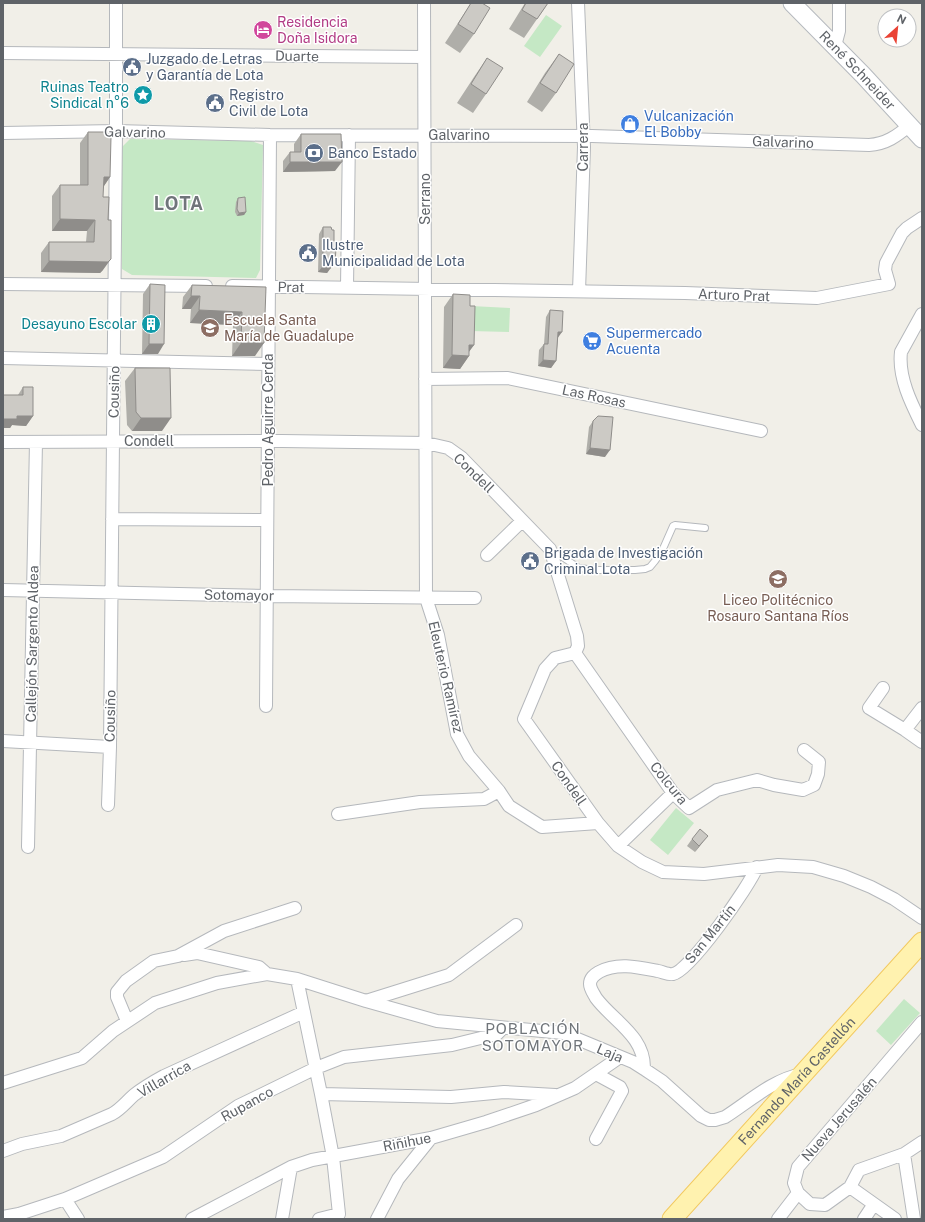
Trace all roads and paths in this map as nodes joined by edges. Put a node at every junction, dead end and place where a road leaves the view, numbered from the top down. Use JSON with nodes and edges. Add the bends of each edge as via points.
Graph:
{"nodes":[{"id":1,"x":116,"y":3,"type":"edge"},
{"id":2,"x":424,"y":3,"type":"edge"},
{"id":3,"x":578,"y":3,"type":"edge"},
{"id":4,"x":792,"y":3,"type":"edge"},
{"id":5,"x":839,"y":3,"type":"edge"},
{"id":6,"x":835,"y":46,"type":"junction"},
{"id":7,"x":3,"y":53,"type":"edge"},
{"id":8,"x":116,"y":54,"type":"junction"},
{"id":9,"x":424,"y":57,"type":"junction"},
{"id":10,"x":116,"y":131,"type":"junction"},
{"id":11,"x":3,"y":133,"type":"edge"},
{"id":12,"x":918,"y":133,"type":"edge"},
{"id":13,"x":270,"y":135,"type":"junction"},
{"id":14,"x":349,"y":135,"type":"junction"},
{"id":15,"x":424,"y":135,"type":"junction"},
{"id":16,"x":584,"y":136,"type":"junction"},
{"id":17,"x":922,"y":218,"type":"edge"},
{"id":18,"x":3,"y":284,"type":"edge"},
{"id":19,"x":115,"y":285,"type":"junction"},
{"id":20,"x":268,"y":287,"type":"junction"},
{"id":21,"x":347,"y":288,"type":"junction"},
{"id":22,"x":425,"y":289,"type":"junction"},
{"id":23,"x":579,"y":291,"type":"junction"},
{"id":24,"x":922,"y":314,"type":"edge"},
{"id":25,"x":3,"y":358,"type":"edge"},
{"id":26,"x":114,"y":360,"type":"junction"},
{"id":27,"x":268,"y":364,"type":"junction"},
{"id":28,"x":425,"y":379,"type":"junction"},
{"id":29,"x":922,"y":425,"type":"edge"},
{"id":30,"x":761,"y":431,"type":"dead end"},
{"id":31,"x":113,"y":441,"type":"junction"},
{"id":32,"x":268,"y":441,"type":"junction"},
{"id":33,"x":3,"y":442,"type":"edge"},
{"id":34,"x":36,"y":442,"type":"junction"},
{"id":35,"x":426,"y":443,"type":"junction"},
{"id":36,"x":112,"y":519,"type":"junction"},
{"id":37,"x":267,"y":520,"type":"junction"},
{"id":38,"x":522,"y":521,"type":"junction"},
{"id":39,"x":706,"y":528,"type":"dead end"},
{"id":40,"x":550,"y":550,"type":"junction"},
{"id":41,"x":487,"y":555,"type":"dead end"},
{"id":42,"x":3,"y":590,"type":"edge"},
{"id":43,"x":33,"y":591,"type":"junction"},
{"id":44,"x":112,"y":593,"type":"junction"},
{"id":45,"x":266,"y":596,"type":"junction"},
{"id":46,"x":426,"y":598,"type":"junction"},
{"id":47,"x":475,"y":598,"type":"dead end"},
{"id":48,"x":574,"y":653,"type":"junction"},
{"id":49,"x":883,"y":688,"type":"dead end"},
{"id":50,"x":266,"y":706,"type":"dead end"},
{"id":51,"x":922,"y":708,"type":"edge"},
{"id":52,"x":905,"y":730,"type":"junction"},
{"id":53,"x":3,"y":741,"type":"edge"},
{"id":54,"x":30,"y":742,"type":"junction"},
{"id":55,"x":922,"y":742,"type":"edge"},
{"id":56,"x":110,"y":747,"type":"junction"},
{"id":57,"x":804,"y":750,"type":"dead end"},
{"id":58,"x":499,"y":790,"type":"junction"},
{"id":59,"x":673,"y":793,"type":"junction"},
{"id":60,"x":108,"y":805,"type":"dead end"},
{"id":61,"x":338,"y":814,"type":"dead end"},
{"id":62,"x":598,"y":823,"type":"junction"},
{"id":63,"x":618,"y":846,"type":"junction"},
{"id":64,"x":28,"y":847,"type":"dead end"},
{"id":65,"x":757,"y":867,"type":"junction"},
{"id":66,"x":295,"y":908,"type":"dead end"},
{"id":67,"x":922,"y":918,"type":"edge"},
{"id":68,"x":516,"y":925,"type":"dead end"},
{"id":69,"x":922,"y":942,"type":"edge"},
{"id":70,"x":178,"y":956,"type":"junction"},
{"id":71,"x":267,"y":974,"type":"junction"},
{"id":72,"x":297,"y":979,"type":"junction"},
{"id":73,"x":366,"y":1001,"type":"junction"},
{"id":74,"x":304,"y":1012,"type":"junction"},
{"id":75,"x":127,"y":1021,"type":"junction"},
{"id":76,"x":922,"y":1022,"type":"edge"},
{"id":77,"x":503,"y":1028,"type":"junction"},
{"id":78,"x":620,"y":1057,"type":"junction"},
{"id":79,"x":316,"y":1068,"type":"junction"},
{"id":80,"x":644,"y":1069,"type":"junction"},
{"id":81,"x":596,"y":1074,"type":"junction"},
{"id":82,"x":803,"y":1074,"type":"junction"},
{"id":83,"x":3,"y":1083,"type":"edge"},
{"id":84,"x":321,"y":1094,"type":"junction"},
{"id":85,"x":558,"y":1096,"type":"junction"},
{"id":86,"x":432,"y":1138,"type":"junction"},
{"id":87,"x":596,"y":1139,"type":"dead end"},
{"id":88,"x":922,"y":1142,"type":"edge"},
{"id":89,"x":3,"y":1151,"type":"edge"},
{"id":90,"x":904,"y":1154,"type":"junction"},
{"id":91,"x":333,"y":1156,"type":"junction"},
{"id":92,"x":290,"y":1167,"type":"junction"},
{"id":93,"x":850,"y":1188,"type":"junction"},
{"id":94,"x":798,"y":1194,"type":"junction"},
{"id":95,"x":65,"y":1199,"type":"junction"},
{"id":96,"x":874,"y":1204,"type":"junction"},
{"id":97,"x":3,"y":1216,"type":"edge"},
{"id":98,"x":78,"y":1219,"type":"edge"},
{"id":99,"x":192,"y":1219,"type":"edge"},
{"id":100,"x":282,"y":1219,"type":"edge"},
{"id":101,"x":319,"y":1219,"type":"edge"},
{"id":102,"x":377,"y":1219,"type":"edge"},
{"id":103,"x":672,"y":1219,"type":"edge"},
{"id":104,"x":778,"y":1219,"type":"edge"},
{"id":105,"x":864,"y":1219,"type":"edge"},
{"id":106,"x":895,"y":1219,"type":"edge"},
{"id":107,"x":914,"y":1219,"type":"edge"}],
"edges":[{"from":1,"to":8,"type":"street","name":"Cousiño"},
{"from":2,"to":9,"type":"street","name":"Serrano"},
{"from":3,"to":16,"type":"street","name":"Carrera"},
{"from":4,"to":6,"type":"main road","name":"René Schneider"},
{"from":5,"to":6,"type":"street","via":[[839,31]]},
{"from":6,"to":12,"type":"main road","name":"René Schneider"},
{"from":7,"to":8,"type":"street","name":"Duarte"},
{"from":8,"to":9,"type":"street","name":"Duarte"},
{"from":8,"to":10,"type":"street","name":"Cousiño"},
{"from":9,"to":15,"type":"street","name":"Serrano"},
{"from":10,"to":11,"type":"street","name":"Galvarino"},
{"from":10,"to":13,"type":"street","name":"Galvarino"},
{"from":10,"to":19,"type":"street","name":"Cousiño"},
{"from":12,"to":16,"type":"street","name":"Galvarino","via":[[875,144]]},
{"from":13,"to":14,"type":"street","name":"Galvarino"},
{"from":13,"to":20,"type":"street","name":"Pedro Aguirre Cerda"},
{"from":14,"to":15,"type":"street","name":"Galvarino"},
{"from":14,"to":21,"type":"street"},
{"from":15,"to":16,"type":"street","name":"Galvarino"},
{"from":15,"to":22,"type":"street","name":"Serrano"},
{"from":16,"to":23,"type":"street","name":"Carrera"},
{"from":17,"to":23,"type":"street","name":"Arturo Prat","via":[[902,233],[886,263],[888,284],[817,298]]},
{"from":18,"to":19,"type":"street","name":"Prat"},
{"from":19,"to":20,"type":"street","name":"Prat"},
{"from":19,"to":26,"type":"street","name":"Cousiño"},
{"from":20,"to":21,"type":"street","name":"Prat"},
{"from":20,"to":27,"type":"street","name":"Pedro Aguirre Cerda"},
{"from":21,"to":22,"type":"street","name":"Prat"},
{"from":22,"to":23,"type":"street","name":"Prat"},
{"from":22,"to":28,"type":"street","name":"Serrano"},
{"from":24,"to":29,"type":"street","via":[[901,352],[900,359],[904,382]]},
{"from":25,"to":26,"type":"street"},
{"from":26,"to":27,"type":"street"},
{"from":26,"to":31,"type":"street","name":"Cousiño"},
{"from":27,"to":32,"type":"street","name":"Pedro Aguirre Cerda"},
{"from":28,"to":30,"type":"street","name":"Las Rosas","via":[[508,378]]},
{"from":28,"to":35,"type":"street","name":"Serrano"},
{"from":31,"to":32,"type":"street","name":"Condell"},
{"from":31,"to":34,"type":"street","name":"Condell"},
{"from":31,"to":36,"type":"street","name":"Cousiño"},
{"from":32,"to":35,"type":"street","name":"Condell"},
{"from":32,"to":37,"type":"street","name":"Pedro Aguirre Cerda"},
{"from":33,"to":34,"type":"street","name":"Condell"},
{"from":34,"to":43,"type":"street","name":"Callejón Sargento Aldea"},
{"from":35,"to":38,"type":"street","name":"Condell","via":[[448,448],[462,458]]},
{"from":35,"to":46,"type":"street","name":"Eleuterio Ramírez"},
{"from":36,"to":37,"type":"street"},
{"from":36,"to":44,"type":"street","name":"Cousiño"},
{"from":37,"to":45,"type":"street","name":"Pedro Aguirre Cerda"},
{"from":38,"to":40,"type":"street","name":"Condell"},
{"from":38,"to":41,"type":"street"},
{"from":39,"to":40,"type":"lane","via":[[673,526],[655,561],[650,566],[635,570],[580,568]]},
{"from":40,"to":48,"type":"street","name":"Condell","via":[[577,636],[578,646]]},
{"from":42,"to":43,"type":"street","name":"Sotomayor"},
{"from":43,"to":44,"type":"street","name":"Sotomayor"},
{"from":43,"to":54,"type":"street","name":"Callejón Sargento Aldea"},
{"from":44,"to":45,"type":"street","name":"Sotomayor"},
{"from":44,"to":56,"type":"street","name":"Cousiño"},
{"from":45,"to":46,"type":"street","name":"Sotomayor"},
{"from":45,"to":50,"type":"street","name":"Pedro Aguirre Cerda"},
{"from":46,"to":47,"type":"street","name":"Sotomayor"},
{"from":46,"to":58,"type":"street","name":"Eleuterio Ramírez","via":[[438,635],[459,738],[469,756]]},
{"from":48,"to":59,"type":"street","name":"Colcura"},
{"from":48,"to":62,"type":"street","name":"Condell","via":[[555,658],[545,669],[524,719]]},
{"from":49,"to":52,"type":"street","via":[[869,708]]},
{"from":51,"to":52,"type":"street"},
{"from":52,"to":55,"type":"street"},
{"from":53,"to":54,"type":"street"},
{"from":54,"to":56,"type":"street"},
{"from":54,"to":64,"type":"street","name":"Callejón Sargento Aldea"},
{"from":56,"to":60,"type":"street","name":"Cousiño"},
{"from":57,"to":59,"type":"street","name":"Colcura","via":[[819,762],[814,785],[803,790],[757,780],[717,790],[689,808]]},
{"from":58,"to":61,"type":"street","via":[[484,799],[420,802]]},
{"from":58,"to":62,"type":"street","name":"Eleuterio Ramírez","via":[[509,806],[542,827]]},
{"from":59,"to":63,"type":"street"},
{"from":62,"to":63,"type":"street"},
{"from":63,"to":65,"type":"street","via":[[663,872],[704,874]]},
{"from":65,"to":67,"type":"street","via":[[801,866],[844,876],[883,893]]},
{"from":65,"to":80,"type":"street","name":"San Martín","via":[[745,889],[720,923],[696,954],[677,972],[670,974],[622,966],[603,970],[592,977],[591,987],[595,996],[627,1029],[641,1048],[645,1061]]},
{"from":66,"to":70,"type":"street","via":[[224,931]]},
{"from":68,"to":73,"type":"street","via":[[449,975]]},
{"from":69,"to":82,"type":"main road","name":"Fernando María Castellón"},
{"from":70,"to":71,"type":"street","via":[[197,953],[259,967]]},
{"from":70,"to":75,"type":"street","via":[[154,961],[126,981],[117,992]]},
{"from":71,"to":72,"type":"street","name":"Laja"},
{"from":71,"to":75,"type":"street","via":[[217,983],[155,1003]]},
{"from":72,"to":73,"type":"street","name":"Laja"},
{"from":72,"to":74,"type":"street"},
{"from":73,"to":77,"type":"street","name":"Laja","via":[[437,1021]]},
{"from":74,"to":79,"type":"street"},
{"from":74,"to":89,"type":"street","name":"Villarrica","via":[[164,1076],[133,1096],[112,1114],[68,1134]]},
{"from":75,"to":83,"type":"street","via":[[82,1058]]},
{"from":76,"to":94,"type":"street","name":"Nueva Jerusalén","via":[[798,1167],[794,1183]]},
{"from":77,"to":78,"type":"street","name":"Laja","via":[[563,1033]]},
{"from":77,"to":79,"type":"street","name":"Rupanco","via":[[497,1034],[452,1045],[344,1057]]},
{"from":78,"to":80,"type":"street","name":"Laja"},
{"from":78,"to":81,"type":"street","name":"Riñihue"},
{"from":79,"to":84,"type":"street"},
{"from":79,"to":95,"type":"street","name":"Rupanco","via":[[238,1106],[163,1157]]},
{"from":80,"to":82,"type":"street","name":"Laja","via":[[662,1081],[701,1116],[710,1120],[726,1117],[779,1082]]},
{"from":81,"to":85,"type":"street","name":"Riñihue"},
{"from":81,"to":87,"type":"street","via":[[620,1087],[622,1091]]},
{"from":82,"to":103,"type":"main road","name":"Fernando María Castellón"},
{"from":84,"to":85,"type":"street","via":[[451,1097],[504,1092]]},
{"from":84,"to":91,"type":"street"},
{"from":85,"to":86,"type":"street","name":"Riñihue"},
{"from":86,"to":91,"type":"street","name":"Riñihue"},
{"from":86,"to":102,"type":"street","via":[[398,1179]]},
{"from":88,"to":90,"type":"street"},
{"from":90,"to":93,"type":"street","via":[[859,1170]]},
{"from":90,"to":107,"type":"street"},
{"from":91,"to":92,"type":"street","name":"Riñihue"},
{"from":91,"to":101,"type":"street","via":[[339,1214]]},
{"from":92,"to":99,"type":"street","name":"Riñihue"},
{"from":92,"to":100,"type":"street"},
{"from":93,"to":94,"type":"street","via":[[825,1204],[810,1204]]},
{"from":93,"to":96,"type":"street"},
{"from":94,"to":104,"type":"street"},
{"from":95,"to":97,"type":"street","name":"Rupanco","via":[[19,1214]]},
{"from":95,"to":98,"type":"street"},
{"from":96,"to":105,"type":"street"},
{"from":96,"to":106,"type":"street"}]}
